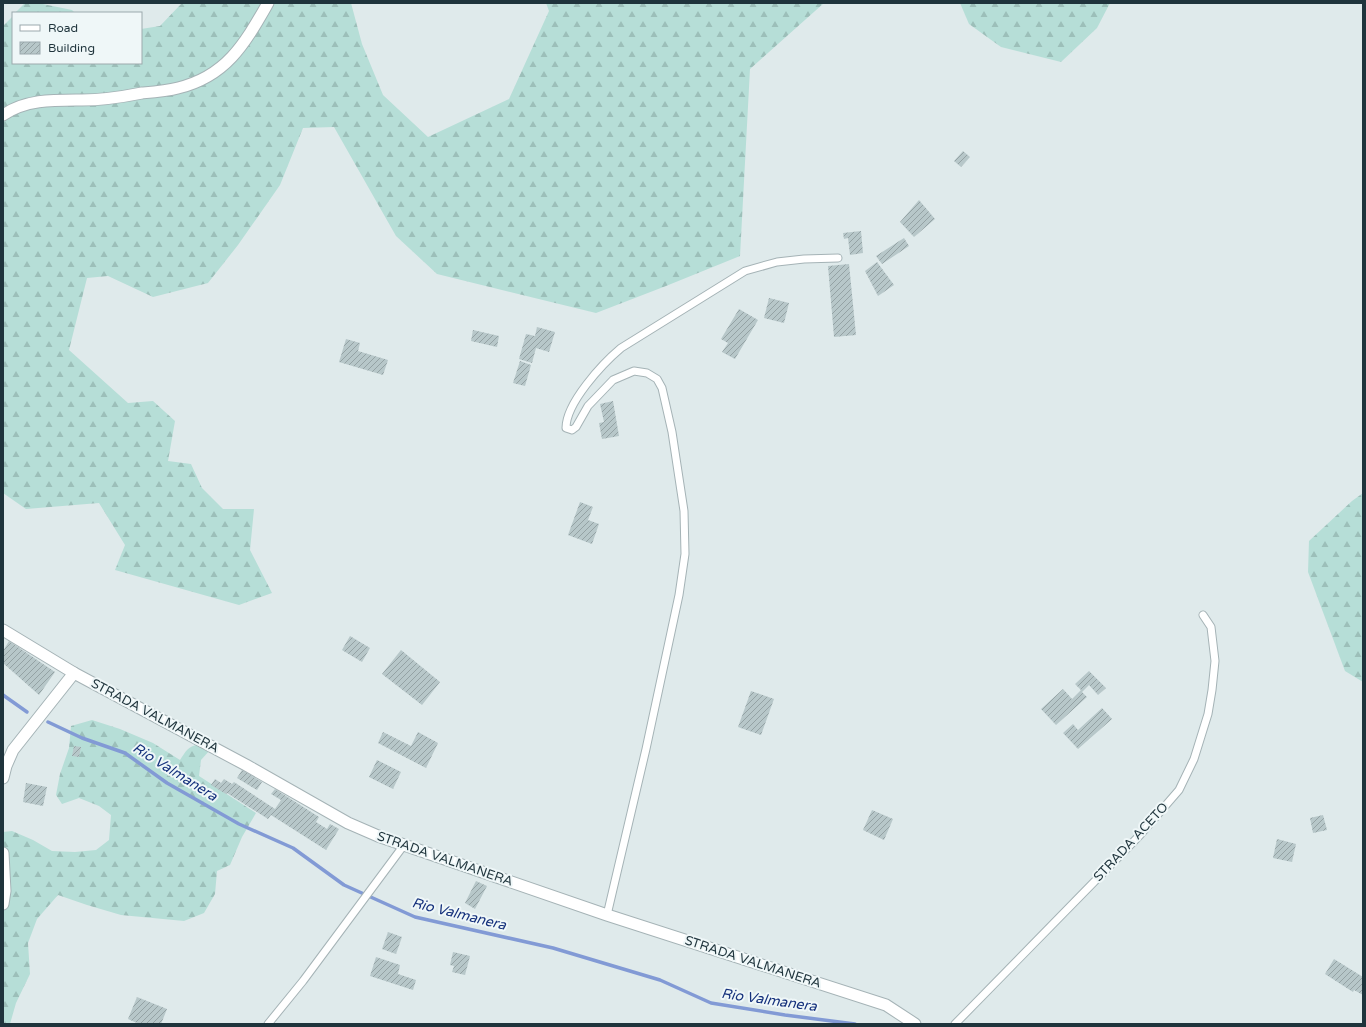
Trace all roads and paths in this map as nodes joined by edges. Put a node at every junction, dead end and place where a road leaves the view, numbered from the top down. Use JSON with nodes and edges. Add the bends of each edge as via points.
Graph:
{"nodes":[{"id":1,"x":268,"y":3,"type":"edge"},
{"id":2,"x":3,"y":115,"type":"edge"},
{"id":3,"x":838,"y":258,"type":"dead end"},
{"id":4,"x":1203,"y":615,"type":"dead end"},
{"id":5,"x":3,"y":630,"type":"edge"},
{"id":6,"x":74,"y":673,"type":"junction"},
{"id":7,"x":3,"y":778,"type":"edge"},
{"id":8,"x":404,"y":845,"type":"junction"},
{"id":9,"x":3,"y":852,"type":"edge"},
{"id":10,"x":3,"y":904,"type":"edge"},
{"id":11,"x":608,"y":915,"type":"junction"},
{"id":12,"x":268,"y":1024,"type":"edge"},
{"id":13,"x":915,"y":1024,"type":"edge"},
{"id":14,"x":955,"y":1024,"type":"edge"}],
"edges":[{"from":1,"to":2,"type":"street","via":[[234,56],[215,72],[195,82],[179,88],[97,100],[47,100],[29,104]]},
{"from":3,"to":11,"type":"lane","via":[[777,262],[756,266],[739,274],[610,357],[584,388],[569,413],[566,428],[572,430],[588,406],[613,380],[634,371],[646,373],[657,379],[662,388],[672,432],[684,510],[685,554],[679,594]]},
{"from":4,"to":14,"type":"lane","name":"STRADA ACETO","via":[[1211,627],[1215,661],[1212,690],[1208,714],[1194,759],[1179,790],[1140,835]]},
{"from":5,"to":6,"type":"street","name":"STRADA VALMANERA"},
{"from":6,"to":7,"type":"street","via":[[13,750]]},
{"from":6,"to":8,"type":"street","name":"STRADA VALMANERA","via":[[348,823]]},
{"from":8,"to":11,"type":"street","name":"STRADA VALMANERA"},
{"from":8,"to":12,"type":"lane"},
{"from":9,"to":10,"type":"street"},
{"from":11,"to":13,"type":"street","name":"STRADA VALMANERA","via":[[886,1005]]}]}
